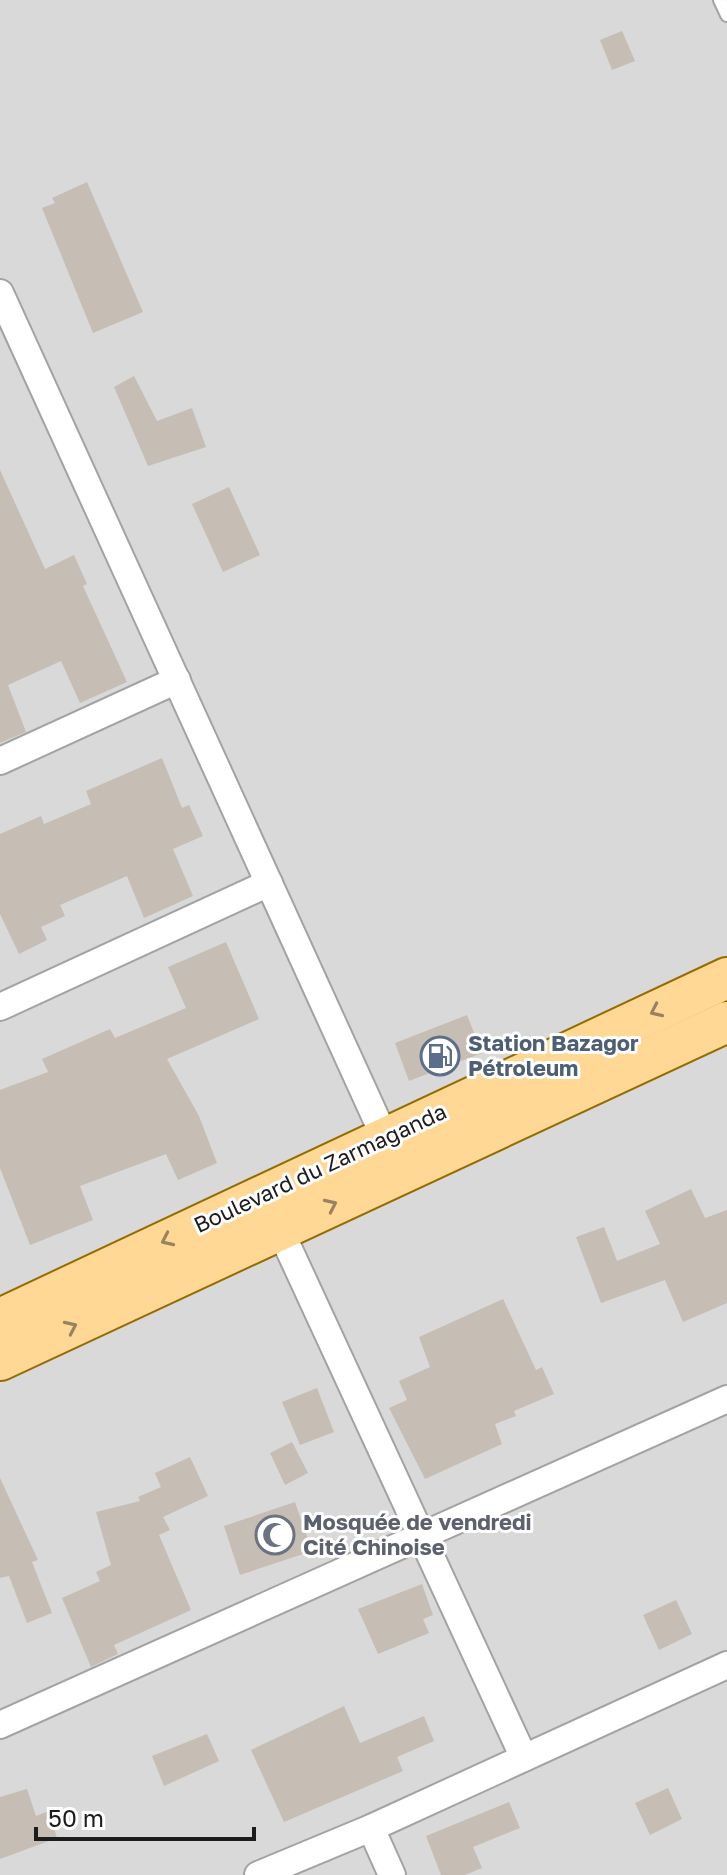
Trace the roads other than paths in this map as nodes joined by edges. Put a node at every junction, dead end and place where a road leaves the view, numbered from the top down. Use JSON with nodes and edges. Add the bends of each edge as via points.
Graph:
{"nodes":[{"id":1,"x":720,"y":0,"type":"edge"},
{"id":2,"x":727,"y":15,"type":"edge"},
{"id":3,"x":0,"y":293,"type":"edge"},
{"id":4,"x":177,"y":680,"type":"junction"},
{"id":5,"x":0,"y":761,"type":"edge"},
{"id":6,"x":269,"y":883,"type":"junction"},
{"id":7,"x":727,"y":978,"type":"edge"},
{"id":8,"x":0,"y":1007,"type":"edge"},
{"id":9,"x":727,"y":1022,"type":"edge"},
{"id":10,"x":465,"y":1100,"type":"junction"},
{"id":11,"x":484,"y":1134,"type":"junction"},
{"id":12,"x":385,"y":1138,"type":"junction"},
{"id":13,"x":280,"y":1230,"type":"junction"},
{"id":14,"x":0,"y":1319,"type":"edge"},
{"id":15,"x":0,"y":1360,"type":"edge"},
{"id":16,"x":727,"y":1399,"type":"edge"},
{"id":17,"x":421,"y":1536,"type":"junction"},
{"id":18,"x":727,"y":1665,"type":"edge"},
{"id":19,"x":0,"y":1725,"type":"edge"},
{"id":20,"x":524,"y":1758,"type":"junction"},
{"id":21,"x":371,"y":1828,"type":"junction"},
{"id":22,"x":258,"y":1875,"type":"edge"},
{"id":23,"x":392,"y":1875,"type":"edge"}],
"edges":[{"from":1,"to":2,"type":"lane"},
{"from":3,"to":4,"type":"street"},
{"from":4,"to":5,"type":"street"},
{"from":4,"to":6,"type":"street"},
{"from":6,"to":8,"type":"street"},
{"from":6,"to":12,"type":"street"},
{"from":7,"to":10,"type":"main road","name":"Boulevard du Zarmaganda","one_way":true},
{"from":9,"to":11,"type":"main road","name":"Boulevard du Zarmaganda"},
{"from":10,"to":11,"type":"main road"},
{"from":10,"to":12,"type":"main road","name":"Boulevard du Zarmaganda"},
{"from":13,"to":11,"type":"main road","name":"Boulevard du Zarmaganda","one_way":true},
{"from":12,"to":14,"type":"main road","name":"Boulevard du Zarmaganda","one_way":true},
{"from":15,"to":13,"type":"main road","name":"Boulevard du Zarmaganda","one_way":true},
{"from":13,"to":17,"type":"street"},
{"from":16,"to":17,"type":"street"},
{"from":17,"to":19,"type":"street"},
{"from":17,"to":20,"type":"street"},
{"from":18,"to":20,"type":"street"},
{"from":20,"to":21,"type":"street"},
{"from":21,"to":22,"type":"street"},
{"from":21,"to":23,"type":"street"}]}
